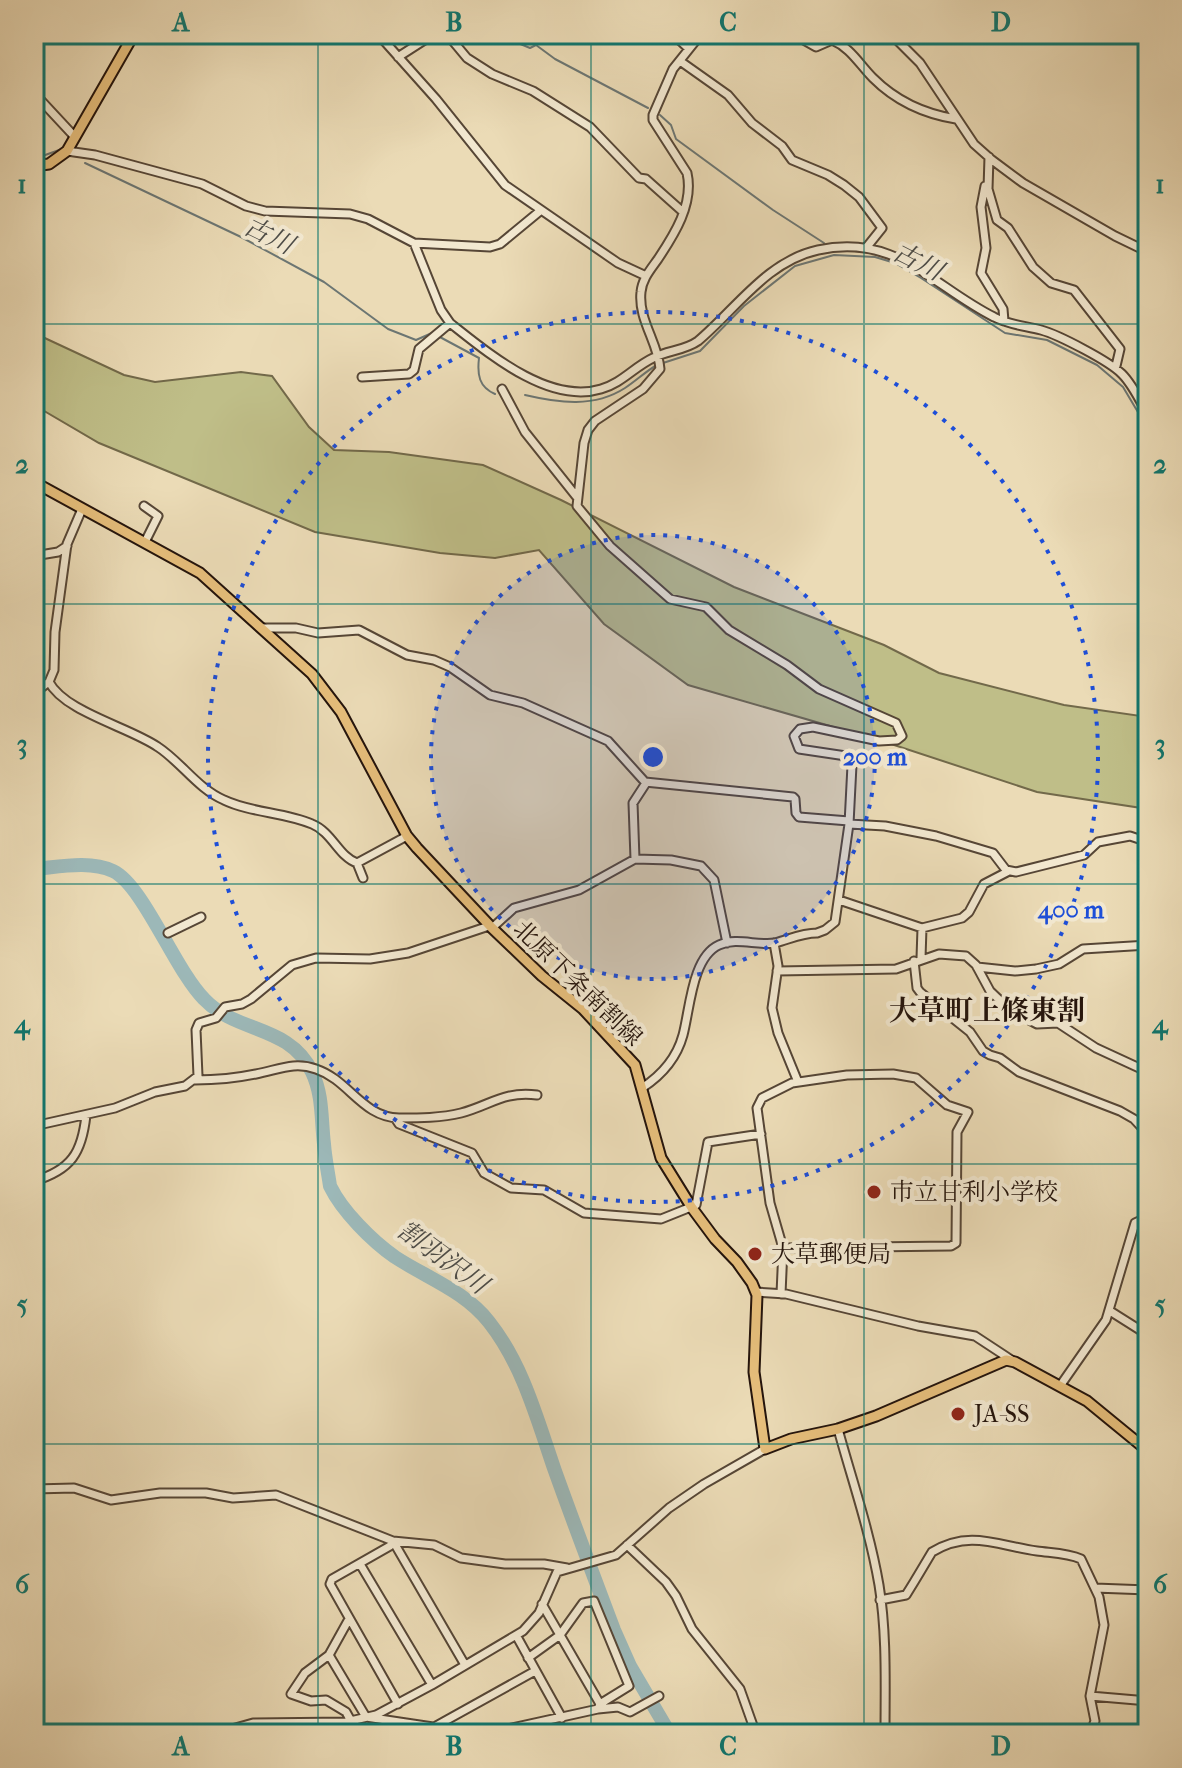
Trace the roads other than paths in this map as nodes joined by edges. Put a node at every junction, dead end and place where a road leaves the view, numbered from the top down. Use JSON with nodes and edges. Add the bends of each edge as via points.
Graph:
{"nodes":[{"id":1,"x":134,"y":34,"type":"edge"},
{"id":2,"x":378,"y":34,"type":"edge"},
{"id":3,"x":441,"y":34,"type":"edge"},
{"id":4,"x":447,"y":34,"type":"edge"},
{"id":5,"x":673,"y":34,"type":"edge"},
{"id":6,"x":701,"y":34,"type":"edge"},
{"id":7,"x":793,"y":34,"type":"edge"},
{"id":8,"x":891,"y":34,"type":"edge"},
{"id":9,"x":834,"y":37,"type":"edge"},
{"id":10,"x":689,"y":49,"type":"junction"},
{"id":11,"x":398,"y":57,"type":"junction"},
{"id":12,"x":680,"y":61,"type":"junction"},
{"id":13,"x":34,"y":93,"type":"edge"},
{"id":14,"x":956,"y":119,"type":"junction"},
{"id":15,"x":74,"y":136,"type":"junction"},
{"id":16,"x":67,"y":151,"type":"junction"},
{"id":17,"x":989,"y":157,"type":"junction"},
{"id":18,"x":34,"y":166,"type":"edge"},
{"id":19,"x":987,"y":174,"type":"junction"},
{"id":20,"x":540,"y":211,"type":"junction"},
{"id":21,"x":683,"y":212,"type":"junction"},
{"id":22,"x":414,"y":243,"type":"junction"},
{"id":23,"x":866,"y":248,"type":"junction"},
{"id":24,"x":1148,"y":252,"type":"edge"},
{"id":25,"x":646,"y":276,"type":"junction"},
{"id":26,"x":1004,"y":321,"type":"junction"},
{"id":27,"x":450,"y":323,"type":"junction"},
{"id":28,"x":659,"y":361,"type":"junction"},
{"id":29,"x":1116,"y":366,"type":"dead end"},
{"id":30,"x":362,"y":377,"type":"dead end"},
{"id":31,"x":502,"y":389,"type":"dead end"},
{"id":32,"x":1148,"y":415,"type":"edge"},
{"id":33,"x":34,"y":482,"type":"edge"},
{"id":34,"x":576,"y":496,"type":"junction"},
{"id":35,"x":144,"y":506,"type":"dead end"},
{"id":36,"x":82,"y":509,"type":"junction"},
{"id":37,"x":145,"y":542,"type":"junction"},
{"id":38,"x":67,"y":546,"type":"junction"},
{"id":39,"x":34,"y":556,"type":"edge"},
{"id":40,"x":262,"y":628,"type":"junction"},
{"id":41,"x":49,"y":682,"type":"junction"},
{"id":42,"x":34,"y":693,"type":"edge"},
{"id":43,"x":646,"y":783,"type":"junction"},
{"id":44,"x":849,"y":822,"type":"junction"},
{"id":45,"x":407,"y":836,"type":"junction"},
{"id":46,"x":1148,"y":842,"type":"edge"},
{"id":47,"x":635,"y":859,"type":"junction"},
{"id":48,"x":357,"y":863,"type":"junction"},
{"id":49,"x":1009,"y":871,"type":"junction"},
{"id":50,"x":363,"y":878,"type":"dead end"},
{"id":51,"x":839,"y":900,"type":"junction"},
{"id":52,"x":201,"y":917,"type":"dead end"},
{"id":53,"x":490,"y":927,"type":"junction"},
{"id":54,"x":922,"y":928,"type":"junction"},
{"id":55,"x":168,"y":933,"type":"dead end"},
{"id":56,"x":727,"y":943,"type":"junction"},
{"id":57,"x":774,"y":943,"type":"junction"},
{"id":58,"x":1148,"y":945,"type":"edge"},
{"id":59,"x":918,"y":960,"type":"junction"},
{"id":60,"x":977,"y":967,"type":"junction"},
{"id":61,"x":777,"y":971,"type":"junction"},
{"id":62,"x":1148,"y":1060,"type":"edge"},
{"id":63,"x":1147,"y":1071,"type":"edge"},
{"id":64,"x":195,"y":1080,"type":"junction"},
{"id":65,"x":798,"y":1082,"type":"junction"},
{"id":66,"x":642,"y":1088,"type":"junction"},
{"id":67,"x":537,"y":1095,"type":"dead end"},
{"id":68,"x":86,"y":1115,"type":"junction"},
{"id":69,"x":395,"y":1118,"type":"junction"},
{"id":70,"x":34,"y":1126,"type":"edge"},
{"id":71,"x":761,"y":1134,"type":"junction"},
{"id":72,"x":1148,"y":1134,"type":"edge"},
{"id":73,"x":34,"y":1181,"type":"edge"},
{"id":74,"x":692,"y":1208,"type":"junction"},
{"id":75,"x":1148,"y":1217,"type":"edge"},
{"id":76,"x":783,"y":1248,"type":"junction"},
{"id":77,"x":756,"y":1292,"type":"junction"},
{"id":78,"x":781,"y":1294,"type":"junction"},
{"id":79,"x":1110,"y":1311,"type":"junction"},
{"id":80,"x":1148,"y":1335,"type":"edge"},
{"id":81,"x":1015,"y":1362,"type":"junction"},
{"id":82,"x":1060,"y":1386,"type":"junction"},
{"id":83,"x":838,"y":1429,"type":"junction"},
{"id":84,"x":765,"y":1449,"type":"junction"},
{"id":85,"x":1148,"y":1451,"type":"edge"},
{"id":86,"x":34,"y":1489,"type":"edge"},
{"id":87,"x":393,"y":1541,"type":"junction"},
{"id":88,"x":627,"y":1545,"type":"junction"},
{"id":89,"x":360,"y":1564,"type":"junction"},
{"id":90,"x":567,"y":1568,"type":"junction"},
{"id":91,"x":1095,"y":1588,"type":"junction"},
{"id":92,"x":1148,"y":1590,"type":"edge"},
{"id":93,"x":880,"y":1600,"type":"junction"},
{"id":94,"x":542,"y":1604,"type":"junction"},
{"id":95,"x":349,"y":1619,"type":"junction"},
{"id":96,"x":516,"y":1635,"type":"junction"},
{"id":97,"x":560,"y":1635,"type":"junction"},
{"id":98,"x":329,"y":1655,"type":"junction"},
{"id":99,"x":528,"y":1658,"type":"junction"},
{"id":100,"x":465,"y":1665,"type":"junction"},
{"id":101,"x":535,"y":1671,"type":"junction"},
{"id":102,"x":432,"y":1685,"type":"junction"},
{"id":103,"x":1090,"y":1696,"type":"junction"},
{"id":104,"x":658,"y":1697,"type":"dead end"},
{"id":105,"x":1148,"y":1701,"type":"edge"},
{"id":106,"x":398,"y":1704,"type":"junction"},
{"id":107,"x":599,"y":1706,"type":"junction"},
{"id":108,"x":34,"y":1710,"type":"edge"},
{"id":109,"x":366,"y":1717,"type":"junction"},
{"id":110,"x":562,"y":1718,"type":"junction"},
{"id":111,"x":351,"y":1721,"type":"junction"},
{"id":112,"x":433,"y":1730,"type":"edge"},
{"id":113,"x":217,"y":1733,"type":"edge"},
{"id":114,"x":40,"y":1734,"type":"edge"},
{"id":115,"x":462,"y":1734,"type":"edge"},
{"id":116,"x":485,"y":1734,"type":"edge"},
{"id":117,"x":756,"y":1734,"type":"edge"},
{"id":118,"x":885,"y":1734,"type":"edge"},
{"id":119,"x":1090,"y":1734,"type":"edge"}],
"edges":[{"from":1,"to":15,"type":"main road"},
{"from":2,"to":11,"type":"street"},
{"from":3,"to":11,"type":"street"},
{"from":4,"to":21,"type":"street","via":[[467,58],[590,127],[639,178]]},
{"from":5,"to":10,"type":"street"},
{"from":6,"to":10,"type":"street"},
{"from":7,"to":9,"type":"street","via":[[816,47]]},
{"from":8,"to":14,"type":"street","via":[[920,63]]},
{"from":9,"to":14,"type":"street","via":[[906,103]]},
{"from":10,"to":12,"type":"street"},
{"from":11,"to":20,"type":"street","via":[[505,185]]},
{"from":12,"to":21,"type":"street","via":[[653,120],[687,173]]},
{"from":12,"to":23,"type":"street","via":[[728,95],[792,160],[828,175],[859,197],[882,228]]},
{"from":13,"to":15,"type":"street"},
{"from":14,"to":17,"type":"street"},
{"from":15,"to":16,"type":"main road"},
{"from":16,"to":18,"type":"main road","via":[[49,164]]},
{"from":16,"to":22,"type":"street","via":[[202,184],[265,211],[350,214]]},
{"from":17,"to":19,"type":"street"},
{"from":17,"to":24,"type":"street","via":[[1023,183]]},
{"from":19,"to":26,"type":"street","via":[[981,273],[1003,309]]},
{"from":19,"to":29,"type":"street","via":[[997,220],[1033,267],[1051,283],[1074,290],[1115,339],[1120,349]]},
{"from":20,"to":22,"type":"street","via":[[490,247]]},
{"from":20,"to":25,"type":"street"},
{"from":21,"to":25,"type":"street"},
{"from":22,"to":27,"type":"street"},
{"from":23,"to":26,"type":"street","via":[[910,262]]},
{"from":23,"to":28,"type":"street","via":[[830,248],[794,258],[698,341]]},
{"from":25,"to":28,"type":"street","via":[[642,308]]},
{"from":26,"to":32,"type":"street","via":[[1044,331],[1111,365],[1127,379]]},
{"from":27,"to":28,"type":"street","via":[[533,381],[567,393],[614,384]]},
{"from":27,"to":30,"type":"street","via":[[419,349],[409,374]]},
{"from":28,"to":34,"type":"street","via":[[643,389],[588,430]]},
{"from":31,"to":34,"type":"street","via":[[525,432]]},
{"from":33,"to":36,"type":"main road","name":"北原下条南割線"},
{"from":34,"to":44,"type":"street","via":[[577,506],[610,546],[670,599],[706,607],[729,630],[805,681],[896,723],[902,736],[897,740],[813,727],[794,736],[799,749],[849,757]]},
{"from":35,"to":37,"type":"street","via":[[158,516]]},
{"from":36,"to":37,"type":"main road","name":"北原下条南割線"},
{"from":36,"to":38,"type":"street"},
{"from":37,"to":40,"type":"main road","name":"北原下条南割線","via":[[200,573]]},
{"from":38,"to":39,"type":"street"},
{"from":38,"to":41,"type":"street"},
{"from":40,"to":43,"type":"street","via":[[359,630],[407,655],[434,660],[490,695],[523,703],[608,741]]},
{"from":40,"to":45,"type":"main road","name":"北原下条南割線","via":[[312,674],[341,712]]},
{"from":41,"to":42,"type":"street"},
{"from":41,"to":48,"type":"street","via":[[81,710],[158,747],[219,799],[313,824]]},
{"from":43,"to":44,"type":"street","via":[[793,797],[799,817]]},
{"from":43,"to":47,"type":"street","via":[[633,803]]},
{"from":44,"to":49,"type":"street","via":[[936,836],[993,853]]},
{"from":44,"to":51,"type":"street"},
{"from":45,"to":48,"type":"street"},
{"from":45,"to":53,"type":"main road","name":"北原下条南割線"},
{"from":46,"to":49,"type":"street","via":[[1123,837],[1098,842],[1084,855]]},
{"from":47,"to":53,"type":"street","via":[[579,890],[514,908]]},
{"from":47,"to":56,"type":"street","via":[[671,860],[709,872]]},
{"from":48,"to":50,"type":"street"},
{"from":49,"to":54,"type":"street","via":[[984,884],[962,918]]},
{"from":51,"to":54,"type":"street"},
{"from":51,"to":57,"type":"street","via":[[835,922],[825,930]]},
{"from":52,"to":55,"type":"street"},
{"from":53,"to":64,"type":"street","via":[[408,953],[316,958],[292,965],[251,999],[199,1023]]},
{"from":53,"to":66,"type":"main road","name":"北原下条南割線","via":[[601,1028],[635,1065]]},
{"from":54,"to":59,"type":"street"},
{"from":56,"to":57,"type":"street"},
{"from":56,"to":66,"type":"street","via":[[704,959],[674,1056]]},
{"from":57,"to":61,"type":"street"},
{"from":58,"to":60,"type":"street","via":[[1083,949],[1059,964],[1036,969]]},
{"from":59,"to":60,"type":"street","via":[[955,954]]},
{"from":59,"to":61,"type":"street","via":[[896,969]]},
{"from":59,"to":72,"type":"street","via":[[917,988],[970,1032],[983,1051],[1019,1072],[1120,1111]]},
{"from":60,"to":63,"type":"street","via":[[990,991],[1010,1010],[1037,1024],[1058,1023]]},
{"from":61,"to":65,"type":"street","via":[[772,1008]]},
{"from":62,"to":63,"type":"street"},
{"from":64,"to":68,"type":"street"},
{"from":64,"to":69,"type":"street","via":[[254,1075],[295,1064],[340,1081],[369,1109]]},
{"from":65,"to":71,"type":"street","via":[[762,1098],[757,1108]]},
{"from":65,"to":76,"type":"street","via":[[864,1074],[906,1076],[916,1078],[947,1105],[968,1112],[957,1132],[956,1243]]},
{"from":66,"to":74,"type":"main road","name":"北原下条南割線","via":[[661,1158]]},
{"from":67,"to":69,"type":"street","via":[[508,1095],[459,1114]]},
{"from":68,"to":70,"type":"street"},
{"from":68,"to":73,"type":"street","via":[[82,1141],[64,1169]]},
{"from":69,"to":74,"type":"street","via":[[472,1153],[484,1173],[511,1188],[544,1190],[584,1213],[661,1219]]},
{"from":71,"to":74,"type":"street","via":[[708,1142]]},
{"from":71,"to":76,"type":"street","via":[[770,1203]]},
{"from":74,"to":77,"type":"main road","name":"北原下条南割線"},
{"from":75,"to":79,"type":"street","via":[[1135,1223]]},
{"from":76,"to":78,"type":"street"},
{"from":77,"to":78,"type":"street"},
{"from":77,"to":84,"type":"main road","via":[[754,1372]]},
{"from":78,"to":81,"type":"street","via":[[975,1336]]},
{"from":79,"to":80,"type":"street"},
{"from":79,"to":82,"type":"street"},
{"from":81,"to":82,"type":"main road"},
{"from":81,"to":83,"type":"main road","via":[[998,1363]]},
{"from":82,"to":85,"type":"main road","via":[[1099,1409]]},
{"from":83,"to":84,"type":"main road"},
{"from":83,"to":93,"type":"street"},
{"from":84,"to":88,"type":"street","via":[[669,1508]]},
{"from":86,"to":87,"type":"street","via":[[74,1488],[111,1500],[160,1493],[276,1495]]},
{"from":87,"to":89,"type":"street"},
{"from":87,"to":90,"type":"street","via":[[434,1545],[461,1558]]},
{"from":87,"to":100,"type":"street"},
{"from":88,"to":90,"type":"street","via":[[616,1555]]},
{"from":88,"to":117,"type":"street","via":[[666,1582],[692,1629],[740,1689]]},
{"from":89,"to":95,"type":"street","via":[[330,1584]]},
{"from":89,"to":102,"type":"street"},
{"from":90,"to":94,"type":"street","via":[[557,1572]]},
{"from":91,"to":92,"type":"street"},
{"from":91,"to":93,"type":"street","via":[[1086,1564],[1074,1556],[992,1540],[958,1542],[932,1552],[906,1595]]},
{"from":91,"to":103,"type":"street","via":[[1104,1625]]},
{"from":93,"to":118,"type":"street"},
{"from":94,"to":96,"type":"street"},
{"from":94,"to":97,"type":"street"},
{"from":95,"to":98,"type":"street"},
{"from":95,"to":106,"type":"street"},
{"from":96,"to":99,"type":"street"},
{"from":96,"to":100,"type":"street"},
{"from":97,"to":99,"type":"street"},
{"from":97,"to":107,"type":"street"},
{"from":97,"to":107,"type":"street","via":[[581,1604],[594,1601],[629,1686]]},
{"from":98,"to":109,"type":"street"},
{"from":98,"to":111,"type":"street","via":[[305,1673],[291,1694],[326,1700]]},
{"from":99,"to":101,"type":"street"},
{"from":100,"to":102,"type":"street"},
{"from":101,"to":110,"type":"street"},
{"from":101,"to":112,"type":"street"},
{"from":102,"to":106,"type":"street"},
{"from":103,"to":105,"type":"street"},
{"from":103,"to":119,"type":"street","via":[[1095,1721]]},
{"from":104,"to":107,"type":"street","via":[[630,1712]]},
{"from":106,"to":109,"type":"street"},
{"from":107,"to":110,"type":"street"},
{"from":108,"to":114,"type":"main road"},
{"from":109,"to":111,"type":"street"},
{"from":109,"to":112,"type":"street"},
{"from":110,"to":116,"type":"street"},
{"from":111,"to":113,"type":"street","via":[[253,1723]]},
{"from":112,"to":115,"type":"street"}]}
